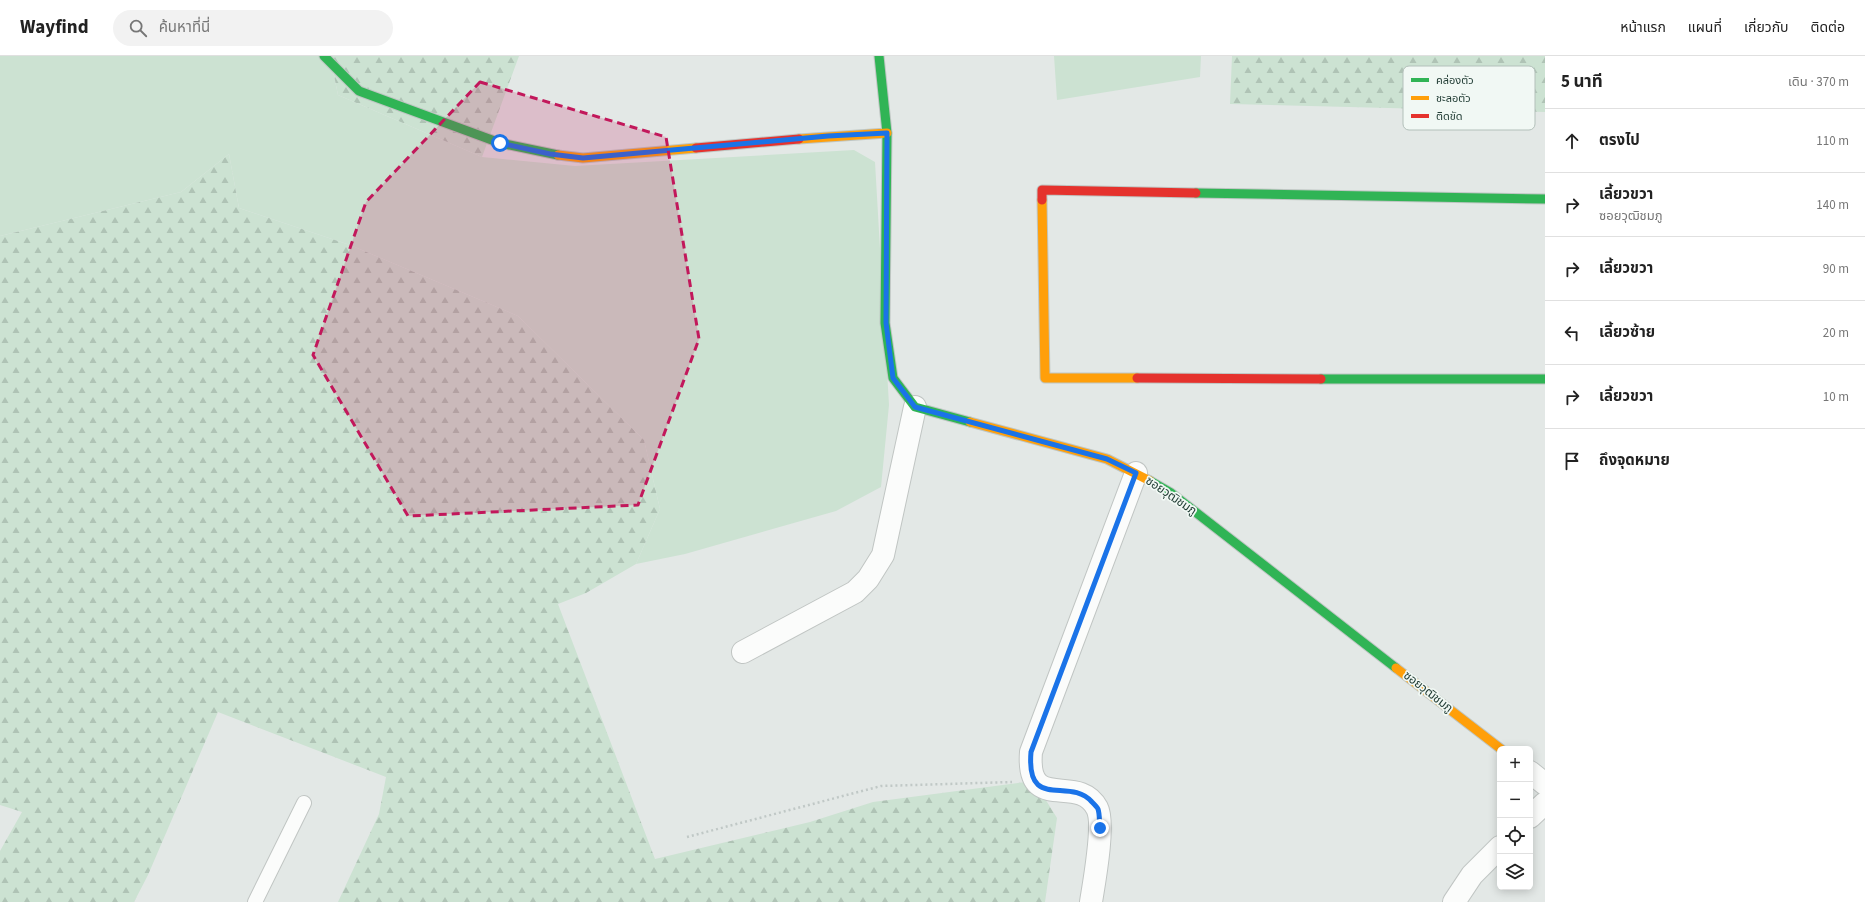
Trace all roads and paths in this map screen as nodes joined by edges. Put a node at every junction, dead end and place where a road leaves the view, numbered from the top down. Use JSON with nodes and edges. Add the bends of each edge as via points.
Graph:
{"nodes":[{"id":1,"x":324,"y":56,"type":"edge"},
{"id":2,"x":879,"y":56,"type":"edge"},
{"id":3,"x":887,"y":133,"type":"junction"},
{"id":4,"x":1545,"y":199,"type":"edge"},
{"id":5,"x":1545,"y":379,"type":"edge"},
{"id":6,"x":915,"y":407,"type":"junction"},
{"id":7,"x":1136,"y":473,"type":"junction"},
{"id":8,"x":743,"y":652,"type":"dead end"},
{"id":9,"x":1497,"y":746,"type":"edge"},
{"id":10,"x":1533,"y":774,"type":"edge"},
{"id":11,"x":1034,"y":781,"type":"junction"},
{"id":12,"x":1545,"y":784,"type":"edge"},
{"id":13,"x":1545,"y":802,"type":"edge"},
{"id":14,"x":304,"y":803,"type":"dead end"},
{"id":15,"x":1533,"y":814,"type":"edge"},
{"id":16,"x":687,"y":837,"type":"dead end"},
{"id":17,"x":1497,"y":850,"type":"edge"},
{"id":18,"x":255,"y":902,"type":"edge"},
{"id":19,"x":1091,"y":902,"type":"edge"},
{"id":20,"x":1454,"y":902,"type":"edge"}],
"edges":[{"from":1,"to":3,"type":"street","via":[[359,91],[500,143],[550,154],[583,158]]},
{"from":2,"to":3,"type":"street"},
{"from":3,"to":6,"type":"street","via":[[886,323],[893,378]]},
{"from":4,"to":5,"type":"street","via":[[1042,190],[1045,378]]},
{"from":6,"to":7,"type":"street","name":"ซอยวุฒิชมภู","via":[[1107,459]]},
{"from":6,"to":8,"type":"street","via":[[882,555],[868,579],[855,592]]},
{"from":7,"to":9,"type":"street","name":"ซอยวุฒิชมภู","via":[[1171,493]]},
{"from":7,"to":11,"type":"street","via":[[1031,752],[1030,770]]},
{"from":10,"to":12,"type":"street"},
{"from":11,"to":16,"type":"path","via":[[881,786]]},
{"from":11,"to":19,"type":"street","via":[[1049,790],[1078,793],[1098,808],[1100,828]]},
{"from":13,"to":15,"type":"street"},
{"from":14,"to":18,"type":"lane"},
{"from":17,"to":20,"type":"street","via":[[1472,875]]}]}
